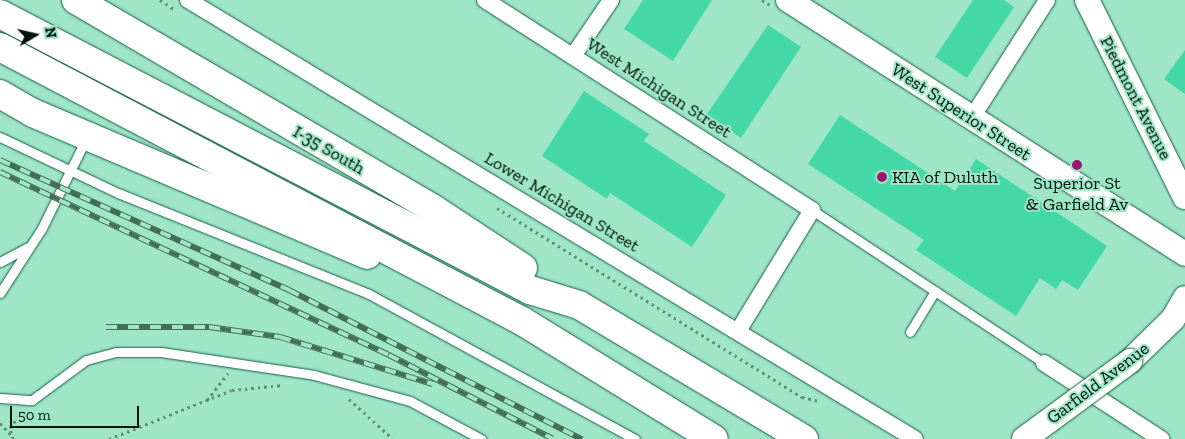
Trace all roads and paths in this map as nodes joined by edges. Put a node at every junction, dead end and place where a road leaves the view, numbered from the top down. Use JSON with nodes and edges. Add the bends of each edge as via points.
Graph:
{"nodes":[{"id":1,"x":76,"y":0,"type":"edge"},
{"id":2,"x":188,"y":0,"type":"edge"},
{"id":3,"x":485,"y":0,"type":"edge"},
{"id":4,"x":611,"y":0,"type":"edge"},
{"id":5,"x":788,"y":0,"type":"edge"},
{"id":6,"x":1047,"y":0,"type":"edge"},
{"id":7,"x":1087,"y":0,"type":"edge"},
{"id":8,"x":0,"y":14,"type":"edge"},
{"id":9,"x":0,"y":47,"type":"edge"},
{"id":10,"x":573,"y":56,"type":"junction"},
{"id":11,"x":0,"y":94,"type":"edge"},
{"id":12,"x":971,"y":119,"type":"junction"},
{"id":13,"x":0,"y":137,"type":"edge"},
{"id":14,"x":82,"y":147,"type":"dead end"},
{"id":15,"x":70,"y":168,"type":"junction"},
{"id":16,"x":1185,"y":197,"type":"edge"},
{"id":17,"x":812,"y":210,"type":"junction"},
{"id":18,"x":32,"y":244,"type":"junction"},
{"id":19,"x":1185,"y":254,"type":"edge"},
{"id":20,"x":0,"y":262,"type":"edge"},
{"id":21,"x":935,"y":291,"type":"junction"},
{"id":22,"x":0,"y":293,"type":"edge"},
{"id":23,"x":1185,"y":298,"type":"edge"},
{"id":24,"x":579,"y":304,"type":"junction"},
{"id":25,"x":522,"y":321,"type":"junction"},
{"id":26,"x":1185,"y":324,"type":"edge"},
{"id":27,"x":738,"y":331,"type":"junction"},
{"id":28,"x":910,"y":332,"type":"dead end"},
{"id":29,"x":1154,"y":340,"type":"junction"},
{"id":30,"x":207,"y":359,"type":"junction"},
{"id":31,"x":1044,"y":363,"type":"joint"},
{"id":32,"x":292,"y":384,"type":"dead end"},
{"id":33,"x":344,"y":395,"type":"dead end"},
{"id":34,"x":0,"y":398,"type":"edge"},
{"id":35,"x":30,"y":400,"type":"junction"},
{"id":36,"x":206,"y":401,"type":"junction"},
{"id":37,"x":0,"y":422,"type":"edge"},
{"id":38,"x":13,"y":438,"type":"edge"},
{"id":39,"x":109,"y":439,"type":"edge"},
{"id":40,"x":393,"y":439,"type":"edge"},
{"id":41,"x":481,"y":439,"type":"edge"},
{"id":42,"x":635,"y":439,"type":"edge"},
{"id":43,"x":714,"y":439,"type":"edge"},
{"id":44,"x":804,"y":439,"type":"edge"},
{"id":45,"x":915,"y":439,"type":"edge"},
{"id":46,"x":1024,"y":439,"type":"edge"},
{"id":47,"x":1160,"y":439,"type":"edge"}],
"edges":[{"from":1,"to":24,"type":"highway","name":"I-35 South","via":[[432,208]]},
{"from":2,"to":27,"type":"street","name":"Lower Michigan Street"},
{"from":3,"to":10,"type":"street","name":"West Michigan Street"},
{"from":4,"to":10,"type":"street"},
{"from":5,"to":12,"type":"street","name":"West Superior Street"},
{"from":6,"to":12,"type":"street"},
{"from":7,"to":16,"type":"street","name":"Piedmont Avenue"},
{"from":8,"to":24,"type":"highway","via":[[530,290]]},
{"from":9,"to":25,"type":"highway"},
{"from":10,"to":17,"type":"street","name":"West Michigan Street"},
{"from":11,"to":25,"type":"highway","via":[[33,113]]},
{"from":12,"to":19,"type":"street","name":"West Superior Street"},
{"from":13,"to":15,"type":"lane"},
{"from":14,"to":15,"type":"lane"},
{"from":15,"to":18,"type":"lane"},
{"from":15,"to":42,"type":"lane","via":[[245,246],[369,294]]},
{"from":17,"to":21,"type":"lane"},
{"from":17,"to":27,"type":"street"},
{"from":18,"to":20,"type":"lane"},
{"from":18,"to":22,"type":"lane"},
{"from":21,"to":28,"type":"lane"},
{"from":21,"to":31,"type":"lane"},
{"from":23,"to":29,"type":"street","name":"Garfield Avenue"},
{"from":24,"to":44,"type":"highway"},
{"from":25,"to":43,"type":"highway"},
{"from":26,"to":29,"type":"street"},
{"from":27,"to":45,"type":"street","name":"Lower Michigan Street"},
{"from":29,"to":46,"type":"street","name":"Garfield Avenue","bridge":true},
{"from":30,"to":35,"type":"lane","via":[[161,352],[116,352],[86,360]]},
{"from":30,"to":36,"type":"path","via":[[229,370]]},
{"from":30,"to":41,"type":"lane","via":[[314,375],[410,401]]},
{"from":31,"to":47,"type":"street"},
{"from":32,"to":36,"type":"path","via":[[232,390]]},
{"from":33,"to":40,"type":"path"},
{"from":34,"to":35,"type":"lane"},
{"from":35,"to":38,"type":"path","via":[[10,428]]},
{"from":36,"to":39,"type":"path"},
{"from":37,"to":38,"type":"path"}]}
